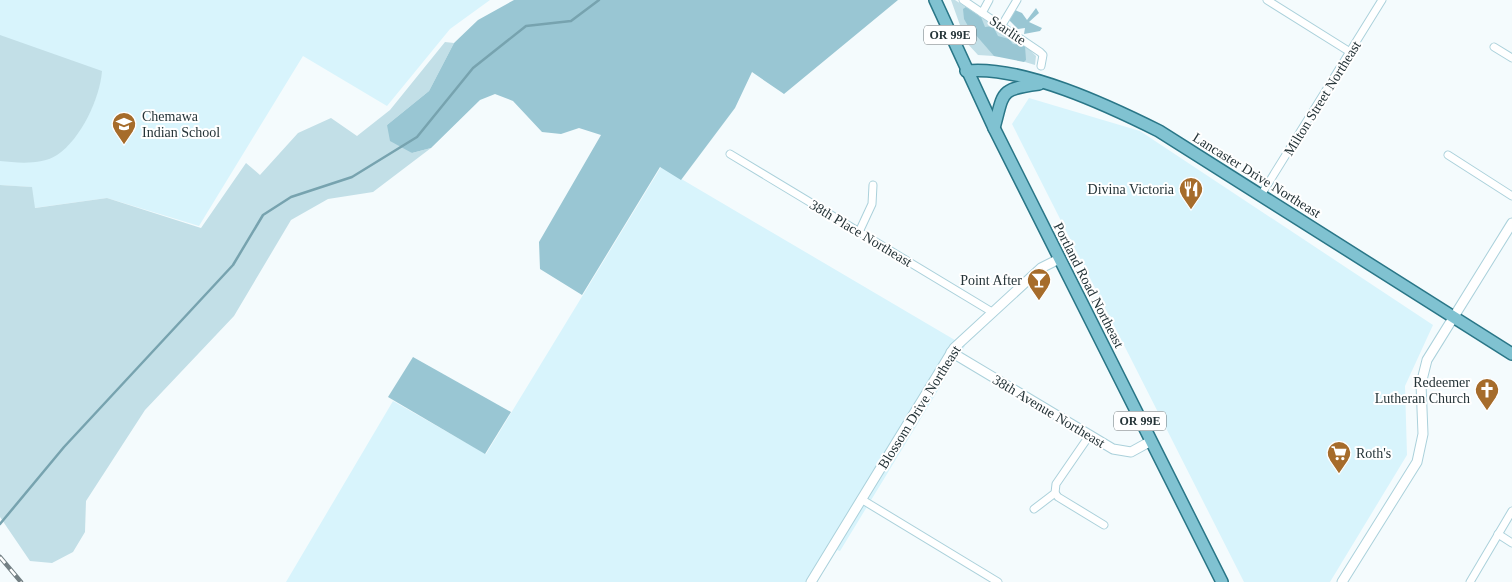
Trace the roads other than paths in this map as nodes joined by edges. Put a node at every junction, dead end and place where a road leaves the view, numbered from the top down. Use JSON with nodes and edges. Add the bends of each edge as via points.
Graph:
{"nodes":[{"id":1,"x":934,"y":0,"type":"edge"},
{"id":2,"x":963,"y":0,"type":"edge"},
{"id":3,"x":989,"y":0,"type":"edge"},
{"id":4,"x":1017,"y":0,"type":"edge"},
{"id":5,"x":1267,"y":0,"type":"edge"},
{"id":6,"x":1382,"y":0,"type":"edge"},
{"id":7,"x":982,"y":12,"type":"junction"},
{"id":8,"x":1002,"y":25,"type":"junction"},
{"id":9,"x":1494,"y":47,"type":"dead end"},
{"id":10,"x":1350,"y":52,"type":"junction"},
{"id":11,"x":1512,"y":58,"type":"edge"},
{"id":12,"x":1041,"y":66,"type":"dead end"},
{"id":13,"x":966,"y":71,"type":"junction"},
{"id":14,"x":1044,"y":84,"type":"junction"},
{"id":15,"x":994,"y":128,"type":"junction"},
{"id":16,"x":730,"y":154,"type":"dead end"},
{"id":17,"x":1448,"y":155,"type":"dead end"},
{"id":18,"x":873,"y":185,"type":"dead end"},
{"id":19,"x":1261,"y":195,"type":"junction"},
{"id":20,"x":1512,"y":196,"type":"edge"},
{"id":21,"x":1512,"y":222,"type":"edge"},
{"id":22,"x":858,"y":232,"type":"junction"},
{"id":23,"x":1059,"y":259,"type":"junction"},
{"id":24,"x":992,"y":312,"type":"junction"},
{"id":25,"x":1453,"y":317,"type":"junction"},
{"id":26,"x":951,"y":352,"type":"junction"},
{"id":27,"x":1512,"y":354,"type":"edge"},
{"id":28,"x":1088,"y":436,"type":"junction"},
{"id":29,"x":1151,"y":442,"type":"junction"},
{"id":30,"x":1055,"y":493,"type":"junction"},
{"id":31,"x":861,"y":499,"type":"junction"},
{"id":32,"x":1034,"y":509,"type":"dead end"},
{"id":33,"x":1512,"y":511,"type":"edge"},
{"id":34,"x":1104,"y":525,"type":"dead end"},
{"id":35,"x":1498,"y":534,"type":"junction"},
{"id":36,"x":1512,"y":543,"type":"edge"},
{"id":37,"x":811,"y":582,"type":"edge"},
{"id":38,"x":998,"y":582,"type":"edge"},
{"id":39,"x":1222,"y":582,"type":"edge"},
{"id":40,"x":1342,"y":582,"type":"edge"},
{"id":41,"x":1470,"y":582,"type":"edge"}],
"edges":[{"from":1,"to":13,"type":"main road","name":"Portland Road Northeast","number":"OR 99E"},
{"from":2,"to":7,"type":"street","name":"Starlite"},
{"from":3,"to":7,"type":"street"},
{"from":4,"to":8,"type":"street"},
{"from":5,"to":10,"type":"street"},
{"from":6,"to":10,"type":"street","name":"Milton Street Northeast"},
{"from":7,"to":8,"type":"street","name":"Starlite"},
{"from":8,"to":12,"type":"street","name":"Starlite","via":[[1043,55]]},
{"from":9,"to":11,"type":"street"},
{"from":10,"to":19,"type":"street","name":"Milton Street Northeast"},
{"from":13,"to":14,"type":"main road","name":"Lancaster Drive Northeast","via":[[992,70]]},
{"from":13,"to":15,"type":"main road","name":"Portland Road Northeast","number":"OR 99E"},
{"from":14,"to":15,"type":"main road","via":[[1006,91]]},
{"from":14,"to":19,"type":"main road","name":"Lancaster Drive Northeast","via":[[1124,113],[1159,131]]},
{"from":15,"to":23,"type":"main road","name":"Portland Road Northeast","number":"OR 99E"},
{"from":16,"to":22,"type":"street","name":"38th Place Northeast"},
{"from":17,"to":20,"type":"street"},
{"from":18,"to":22,"type":"street","via":[[872,204]]},
{"from":19,"to":25,"type":"main road","name":"Lancaster Drive Northeast"},
{"from":21,"to":25,"type":"street"},
{"from":22,"to":24,"type":"street","name":"38th Place Northeast"},
{"from":23,"to":24,"type":"street","name":"Blossom Drive Northeast","via":[[1041,268]]},
{"from":23,"to":29,"type":"main road","name":"Portland Road Northeast","number":"OR 99E"},
{"from":24,"to":26,"type":"street","name":"Blossom Drive Northeast"},
{"from":25,"to":27,"type":"main road","name":"Lancaster Drive Northeast"},
{"from":25,"to":40,"type":"street","via":[[1422,374],[1423,434],[1417,462]]},
{"from":26,"to":28,"type":"street","name":"38th Avenue Northeast"},
{"from":26,"to":31,"type":"street","name":"Blossom Drive Northeast"},
{"from":28,"to":29,"type":"street","name":"38th Avenue Northeast","via":[[1124,452],[1137,450]]},
{"from":28,"to":30,"type":"street","via":[[1056,484]]},
{"from":29,"to":39,"type":"main road","name":"Portland Road Northeast","number":"OR 99E"},
{"from":30,"to":32,"type":"street"},
{"from":30,"to":34,"type":"street"},
{"from":31,"to":37,"type":"street","name":"Blossom Drive Northeast"},
{"from":31,"to":38,"type":"street"},
{"from":33,"to":35,"type":"street"},
{"from":35,"to":36,"type":"street"},
{"from":35,"to":41,"type":"street"}]}
